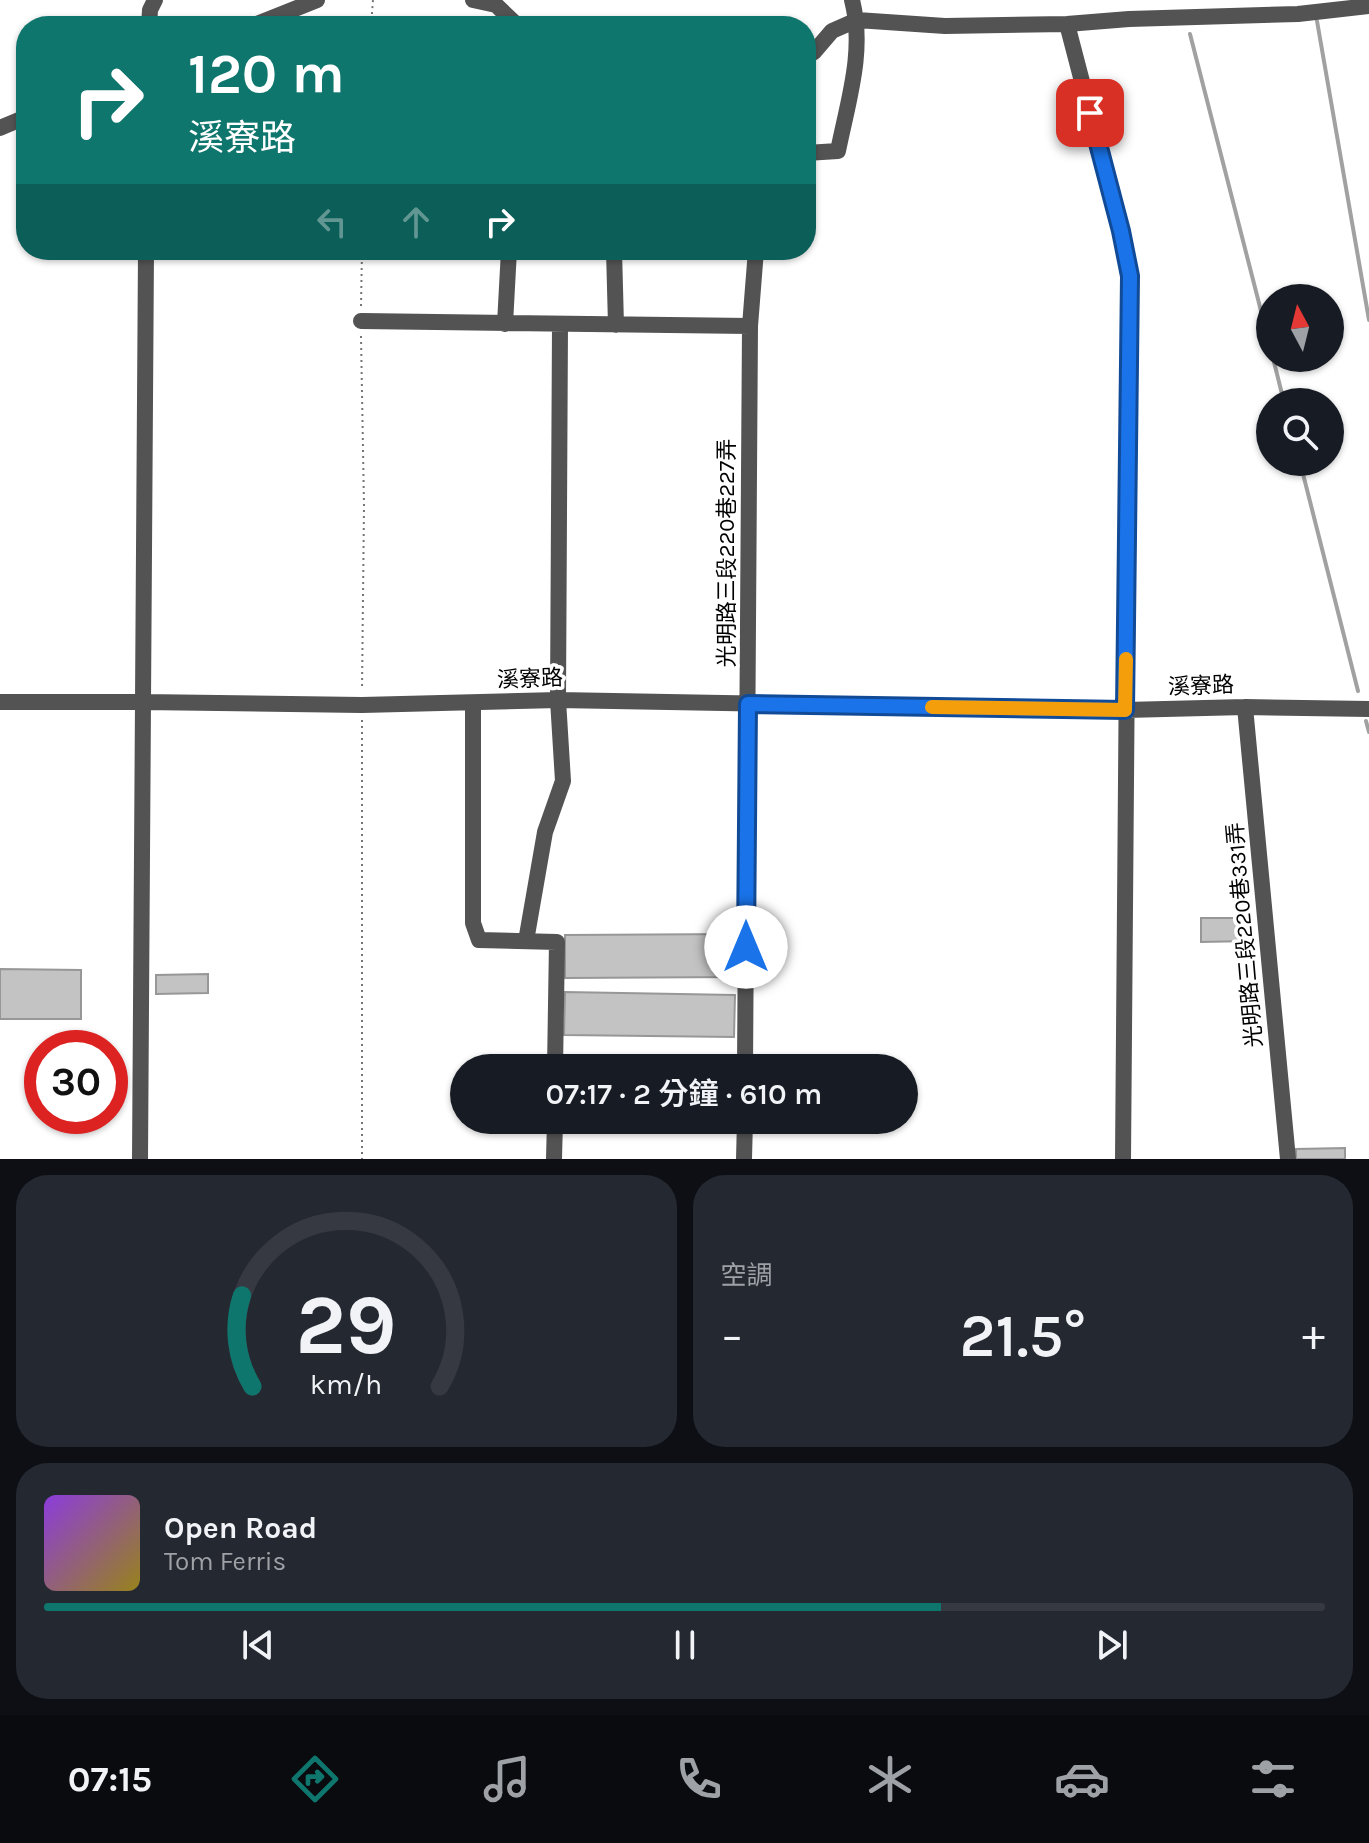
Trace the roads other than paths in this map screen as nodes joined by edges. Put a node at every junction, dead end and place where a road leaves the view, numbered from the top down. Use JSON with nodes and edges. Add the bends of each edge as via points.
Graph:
{"nodes":[{"id":1,"x":317,"y":0,"type":"edge"},
{"id":2,"x":473,"y":0,"type":"edge"},
{"id":3,"x":852,"y":0,"type":"edge"},
{"id":4,"x":496,"y":2,"type":"edge"},
{"id":5,"x":1369,"y":6,"type":"edge"},
{"id":6,"x":277,"y":16,"type":"edge"},
{"id":7,"x":857,"y":20,"type":"junction"},
{"id":8,"x":1067,"y":24,"type":"junction"},
{"id":9,"x":816,"y":50,"type":"edge"},
{"id":10,"x":816,"y":152,"type":"edge"},
{"id":11,"x":146,"y":260,"type":"edge"},
{"id":12,"x":508,"y":260,"type":"edge"},
{"id":13,"x":614,"y":260,"type":"edge"},
{"id":14,"x":755,"y":260,"type":"edge"},
{"id":15,"x":361,"y":321,"type":"dead end"},
{"id":16,"x":505,"y":324,"type":"junction"},
{"id":17,"x":560,"y":325,"type":"junction"},
{"id":18,"x":616,"y":325,"type":"junction"},
{"id":19,"x":750,"y":326,"type":"junction"},
{"id":20,"x":558,"y":700,"type":"junction"},
{"id":21,"x":0,"y":702,"type":"edge"},
{"id":22,"x":143,"y":702,"type":"junction"},
{"id":23,"x":473,"y":703,"type":"junction"},
{"id":24,"x":748,"y":704,"type":"junction"},
{"id":25,"x":1245,"y":707,"type":"junction"},
{"id":26,"x":1369,"y":709,"type":"edge"},
{"id":27,"x":1125,"y":710,"type":"junction"},
{"id":28,"x":526,"y":941,"type":"junction"},
{"id":29,"x":555,"y":1054,"type":"edge"},
{"id":30,"x":745,"y":1054,"type":"edge"},
{"id":31,"x":555,"y":1134,"type":"edge"},
{"id":32,"x":745,"y":1134,"type":"edge"},
{"id":33,"x":140,"y":1159,"type":"edge"},
{"id":34,"x":554,"y":1159,"type":"edge"},
{"id":35,"x":744,"y":1159,"type":"edge"},
{"id":36,"x":1123,"y":1159,"type":"edge"},
{"id":37,"x":1288,"y":1159,"type":"edge"}],
"edges":[{"from":1,"to":6,"type":"street"},
{"from":2,"to":4,"type":"street"},
{"from":3,"to":7,"type":"street"},
{"from":5,"to":8,"type":"street"},
{"from":7,"to":8,"type":"street","via":[[945,26]]},
{"from":7,"to":9,"type":"street","via":[[832,31]]},
{"from":7,"to":10,"type":"street","via":[[858,57],[838,151]]},
{"from":8,"to":27,"type":"street","via":[[1130,276]]},
{"from":11,"to":22,"type":"street"},
{"from":12,"to":16,"type":"street"},
{"from":13,"to":18,"type":"street"},
{"from":14,"to":19,"type":"street","name":"光明路三段220巷227弄"},
{"from":15,"to":16,"type":"street"},
{"from":16,"to":17,"type":"street"},
{"from":17,"to":18,"type":"street"},
{"from":17,"to":20,"type":"street"},
{"from":18,"to":19,"type":"street"},
{"from":19,"to":24,"type":"street","name":"光明路三段220巷227弄"},
{"from":20,"to":23,"type":"street","name":"溪寮路"},
{"from":20,"to":24,"type":"street","name":"溪寮路"},
{"from":20,"to":28,"type":"street","via":[[563,781],[545,832]]},
{"from":21,"to":22,"type":"street","name":"溪寮路"},
{"from":22,"to":23,"type":"street","name":"溪寮路"},
{"from":22,"to":33,"type":"street"},
{"from":23,"to":28,"type":"street","via":[[473,923],[479,940]]},
{"from":24,"to":27,"type":"street","name":"溪寮路"},
{"from":24,"to":30,"type":"street","name":"光明路三段220巷227弄"},
{"from":25,"to":26,"type":"street","name":"溪寮路"},
{"from":25,"to":27,"type":"street","name":"溪寮路"},
{"from":25,"to":37,"type":"street","name":"光明路三段220巷331弄"},
{"from":27,"to":36,"type":"street"},
{"from":28,"to":29,"type":"street","via":[[557,942]]},
{"from":31,"to":34,"type":"street"},
{"from":32,"to":35,"type":"street"}]}
